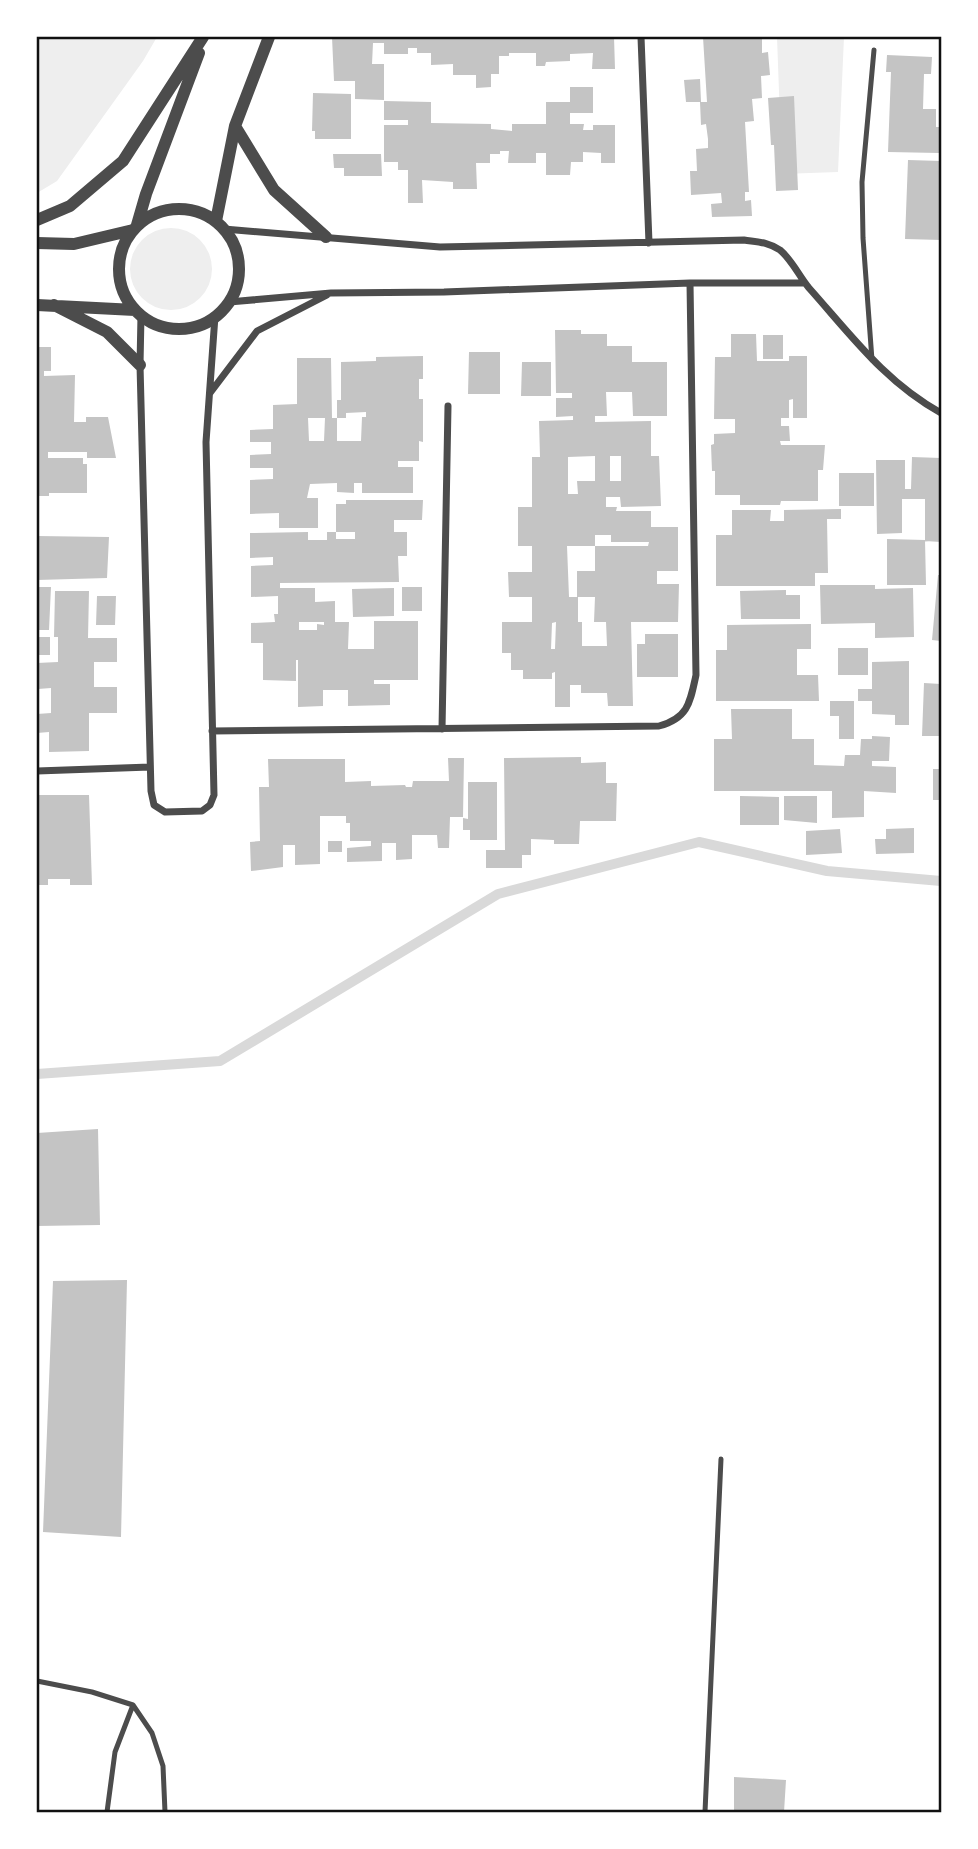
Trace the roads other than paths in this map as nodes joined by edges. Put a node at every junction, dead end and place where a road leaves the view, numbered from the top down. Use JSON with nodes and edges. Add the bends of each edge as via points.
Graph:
{"nodes":[{"id":1,"x":204,"y":37,"type":"edge"},
{"id":2,"x":269,"y":37,"type":"edge"},
{"id":3,"x":641,"y":37,"type":"edge"},
{"id":4,"x":874,"y":50,"type":"dead end"},
{"id":5,"x":235,"y":125,"type":"junction"},
{"id":6,"x":37,"y":220,"type":"edge"},
{"id":7,"x":220,"y":225,"type":"junction"},
{"id":8,"x":135,"y":228,"type":"junction"},
{"id":9,"x":326,"y":237,"type":"junction"},
{"id":10,"x":37,"y":243,"type":"edge"},
{"id":11,"x":649,"y":243,"type":"junction"},
{"id":12,"x":690,"y":283,"type":"junction"},
{"id":13,"x":805,"y":283,"type":"junction"},
{"id":14,"x":331,"y":293,"type":"junction"},
{"id":15,"x":229,"y":302,"type":"junction"},
{"id":16,"x":37,"y":305,"type":"edge"},
{"id":17,"x":54,"y":305,"type":"junction"},
{"id":18,"x":138,"y":312,"type":"junction"},
{"id":19,"x":215,"y":316,"type":"junction"},
{"id":20,"x":872,"y":360,"type":"junction"},
{"id":21,"x":140,"y":365,"type":"junction"},
{"id":22,"x":210,"y":393,"type":"junction"},
{"id":23,"x":448,"y":406,"type":"dead end"},
{"id":24,"x":941,"y":413,"type":"edge"},
{"id":25,"x":442,"y":729,"type":"junction"},
{"id":26,"x":212,"y":731,"type":"junction"},
{"id":27,"x":150,"y":767,"type":"junction"},
{"id":28,"x":37,"y":771,"type":"edge"},
{"id":29,"x":721,"y":1459,"type":"dead end"},
{"id":30,"x":37,"y":1681,"type":"edge"},
{"id":31,"x":133,"y":1704,"type":"junction"},
{"id":32,"x":107,"y":1812,"type":"edge"},
{"id":33,"x":165,"y":1812,"type":"edge"},
{"id":34,"x":705,"y":1812,"type":"edge"}],
"edges":[{"from":1,"to":6,"type":"street","via":[[123,161],[70,206]]},
{"from":1,"to":8,"type":"street"},
{"from":2,"to":5,"type":"street"},
{"from":3,"to":11,"type":"street"},
{"from":4,"to":20,"type":"lane","via":[[862,182]]},
{"from":5,"to":7,"type":"street"},
{"from":5,"to":9,"type":"street","via":[[274,190]]},
{"from":7,"to":8,"type":"street","via":[[197,211],[176,208],[155,213]]},
{"from":7,"to":9,"type":"street"},
{"from":7,"to":15,"type":"street","via":[[234,246],[239,265]]},
{"from":8,"to":10,"type":"street","via":[[74,244]]},
{"from":8,"to":18,"type":"street","via":[[119,262],[125,296]]},
{"from":9,"to":11,"type":"street","via":[[440,247]]},
{"from":11,"to":13,"type":"street","via":[[765,242],[779,250]]},
{"from":12,"to":13,"type":"street"},
{"from":12,"to":14,"type":"street"},
{"from":12,"to":25,"type":"street","via":[[696,675],[683,714],[659,726]]},
{"from":13,"to":20,"type":"street"},
{"from":14,"to":15,"type":"street"},
{"from":14,"to":22,"type":"street","via":[[257,331]]},
{"from":15,"to":19,"type":"street"},
{"from":16,"to":17,"type":"street"},
{"from":17,"to":18,"type":"street"},
{"from":17,"to":21,"type":"street","via":[[107,332]]},
{"from":18,"to":19,"type":"street","via":[[155,323],[178,328],[202,324]]},
{"from":18,"to":21,"type":"street"},
{"from":19,"to":22,"type":"street"},
{"from":20,"to":24,"type":"street","via":[[903,390]]},
{"from":21,"to":27,"type":"street"},
{"from":22,"to":26,"type":"street","via":[[206,442]]},
{"from":23,"to":25,"type":"street"},
{"from":25,"to":26,"type":"street"},
{"from":26,"to":27,"type":"street","via":[[214,795],[202,811],[160,810],[152,800]]},
{"from":27,"to":28,"type":"street"},
{"from":29,"to":34,"type":"lane"},
{"from":30,"to":31,"type":"lane"},
{"from":31,"to":32,"type":"lane","via":[[116,1752]]},
{"from":31,"to":33,"type":"lane","via":[[152,1733],[163,1766]]}]}
